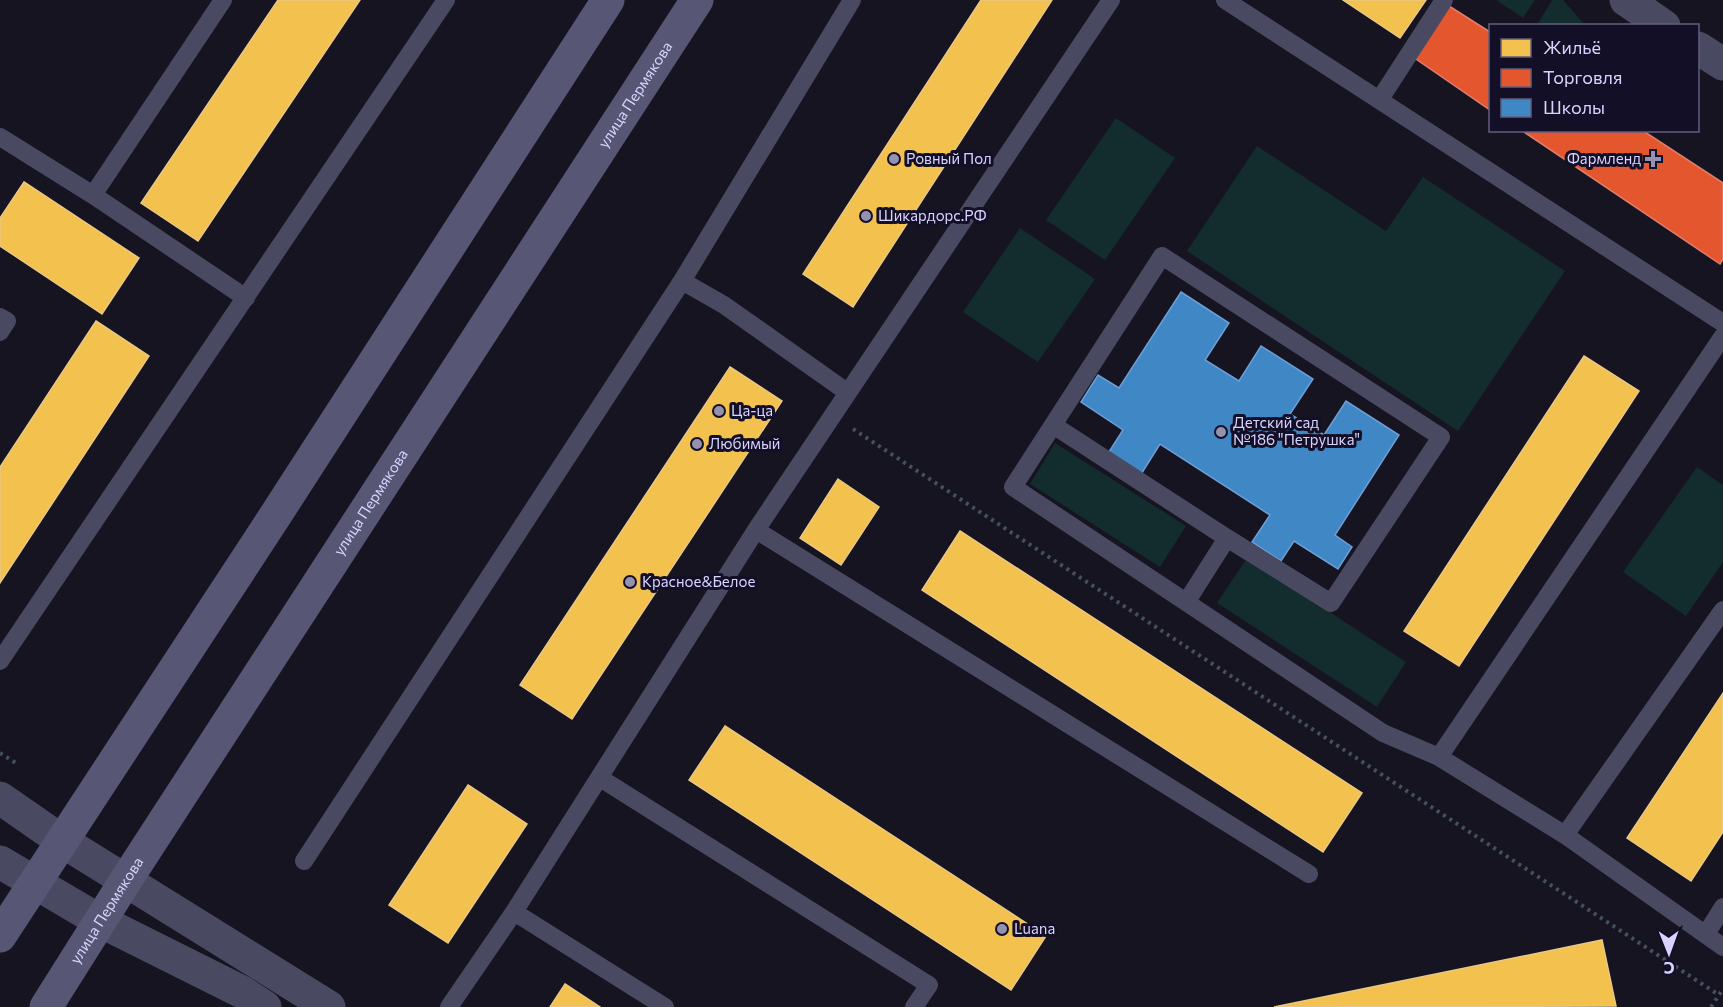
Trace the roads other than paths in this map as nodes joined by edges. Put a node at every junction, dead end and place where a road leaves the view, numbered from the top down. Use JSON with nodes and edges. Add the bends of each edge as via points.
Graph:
{"nodes":[{"id":1,"x":223,"y":0,"type":"edge"},
{"id":2,"x":446,"y":0,"type":"edge"},
{"id":3,"x":608,"y":0,"type":"edge"},
{"id":4,"x":697,"y":0,"type":"edge"},
{"id":5,"x":852,"y":0,"type":"edge"},
{"id":6,"x":1111,"y":0,"type":"edge"},
{"id":7,"x":1226,"y":0,"type":"edge"},
{"id":8,"x":1444,"y":0,"type":"edge"},
{"id":9,"x":1626,"y":0,"type":"edge"},
{"id":10,"x":1661,"y":24,"type":"edge"},
{"id":11,"x":1699,"y":49,"type":"edge"},
{"id":12,"x":1723,"y":64,"type":"edge"},
{"id":13,"x":1380,"y":99,"type":"junction"},
{"id":14,"x":0,"y":137,"type":"edge"},
{"id":15,"x":93,"y":195,"type":"junction"},
{"id":16,"x":682,"y":281,"type":"junction"},
{"id":17,"x":246,"y":298,"type":"junction"},
{"id":18,"x":0,"y":317,"type":"edge"},
{"id":19,"x":1723,"y":323,"type":"edge"},
{"id":20,"x":0,"y":332,"type":"edge"},
{"id":21,"x":1723,"y":336,"type":"edge"},
{"id":22,"x":848,"y":392,"type":"junction"},
{"id":23,"x":1053,"y":425,"type":"junction"},
{"id":24,"x":756,"y":530,"type":"junction"},
{"id":25,"x":1227,"y":538,"type":"junction"},
{"id":26,"x":1187,"y":601,"type":"junction"},
{"id":27,"x":1723,"y":610,"type":"edge"},
{"id":28,"x":0,"y":661,"type":"edge"},
{"id":29,"x":1439,"y":757,"type":"junction"},
{"id":30,"x":600,"y":778,"type":"junction"},
{"id":31,"x":0,"y":798,"type":"edge"},
{"id":32,"x":1565,"y":835,"type":"junction"},
{"id":33,"x":62,"y":841,"type":"junction"},
{"id":34,"x":304,"y":861,"type":"dead end"},
{"id":35,"x":0,"y":862,"type":"edge"},
{"id":36,"x":1309,"y":874,"type":"dead end"},
{"id":37,"x":126,"y":880,"type":"junction"},
{"id":38,"x":36,"y":882,"type":"junction"},
{"id":39,"x":1723,"y":907,"type":"edge"},
{"id":40,"x":514,"y":912,"type":"junction"},
{"id":41,"x":100,"y":921,"type":"junction"},
{"id":42,"x":1706,"y":934,"type":"junction"},
{"id":43,"x":0,"y":936,"type":"edge"},
{"id":44,"x":1723,"y":947,"type":"edge"},
{"id":45,"x":46,"y":1007,"type":"edge"},
{"id":46,"x":265,"y":1007,"type":"edge"},
{"id":47,"x":329,"y":1007,"type":"edge"},
{"id":48,"x":449,"y":1007,"type":"edge"},
{"id":49,"x":665,"y":1007,"type":"edge"},
{"id":50,"x":914,"y":1007,"type":"edge"}],
"edges":[{"from":1,"to":15,"type":"lane"},
{"from":2,"to":17,"type":"lane"},
{"from":3,"to":33,"type":"main road"},
{"from":4,"to":37,"type":"main road","name":"улица Пермякова"},
{"from":5,"to":16,"type":"lane"},
{"from":6,"to":22,"type":"lane"},
{"from":7,"to":13,"type":"lane"},
{"from":8,"to":13,"type":"lane"},
{"from":9,"to":10,"type":"street"},
{"from":11,"to":12,"type":"street"},
{"from":13,"to":19,"type":"lane"},
{"from":14,"to":15,"type":"lane"},
{"from":15,"to":17,"type":"lane"},
{"from":16,"to":22,"type":"lane","via":[[724,305]]},
{"from":16,"to":34,"type":"lane"},
{"from":17,"to":28,"type":"lane"},
{"from":18,"to":20,"type":"lane","via":[[7,321]]},
{"from":21,"to":29,"type":"lane"},
{"from":22,"to":24,"type":"lane"},
{"from":23,"to":25,"type":"lane"},
{"from":23,"to":25,"type":"lane","via":[[1162,256],[1441,437],[1331,603]]},
{"from":23,"to":26,"type":"lane","via":[[1013,487]]},
{"from":24,"to":30,"type":"lane"},
{"from":24,"to":36,"type":"lane"},
{"from":25,"to":26,"type":"lane"},
{"from":26,"to":29,"type":"lane","via":[[1383,733]]},
{"from":27,"to":32,"type":"lane"},
{"from":29,"to":32,"type":"lane"},
{"from":30,"to":40,"type":"lane"},
{"from":30,"to":50,"type":"lane","via":[[929,985]]},
{"from":31,"to":33,"type":"street"},
{"from":32,"to":42,"type":"lane"},
{"from":33,"to":37,"type":"street"},
{"from":33,"to":38,"type":"main road"},
{"from":35,"to":38,"type":"street"},
{"from":37,"to":41,"type":"main road","name":"улица Пермякова"},
{"from":37,"to":47,"type":"street"},
{"from":38,"to":41,"type":"street"},
{"from":38,"to":43,"type":"main road"},
{"from":39,"to":42,"type":"lane"},
{"from":40,"to":48,"type":"lane"},
{"from":40,"to":49,"type":"lane"},
{"from":41,"to":45,"type":"main road","name":"улица Пермякова"},
{"from":41,"to":46,"type":"street"},
{"from":42,"to":44,"type":"lane"}]}
